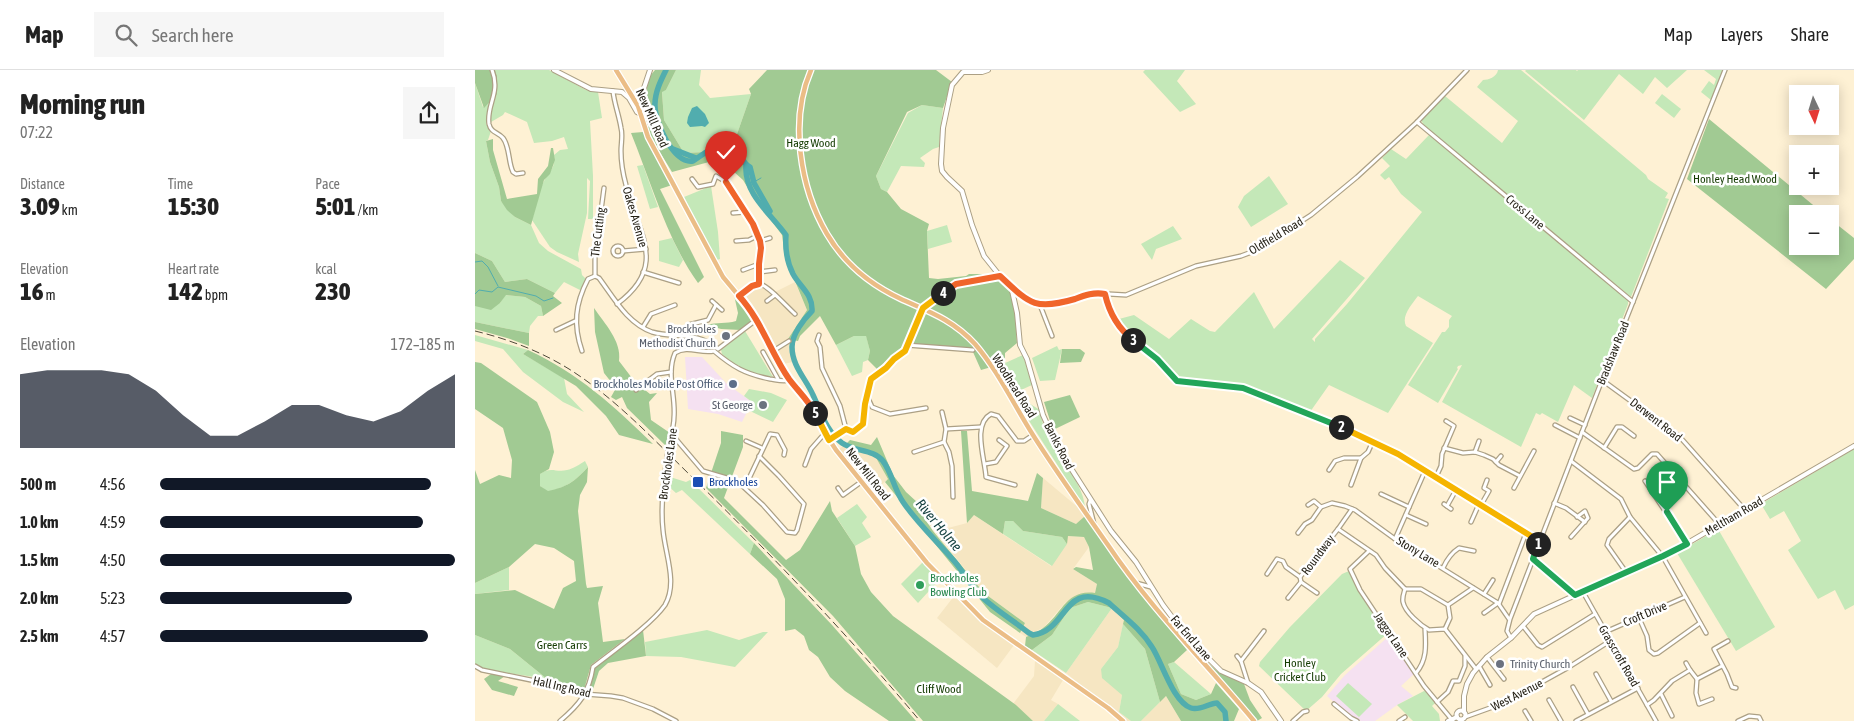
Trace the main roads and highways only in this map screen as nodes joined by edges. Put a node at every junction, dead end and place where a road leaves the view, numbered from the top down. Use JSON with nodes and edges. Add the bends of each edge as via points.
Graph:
{"nodes":[{"id":1,"x":616,"y":70,"type":"edge"},
{"id":2,"x":811,"y":70,"type":"edge"},
{"id":3,"x":1123,"y":721,"type":"edge"},
{"id":4,"x":1254,"y":721,"type":"edge"}],
"edges":[{"from":1,"to":3,"type":"main road","name":"New Mill Road","via":[[723,277],[756,320],[790,380],[808,401],[825,433],[861,482],[927,563],[983,620]]},
{"from":2,"to":4,"type":"main road","name":"Woodhead Road","via":[[802,98],[801,153],[805,182],[815,210],[834,245],[856,270],[875,284],[961,329],[991,367],[1033,435],[1135,583]]}]}
